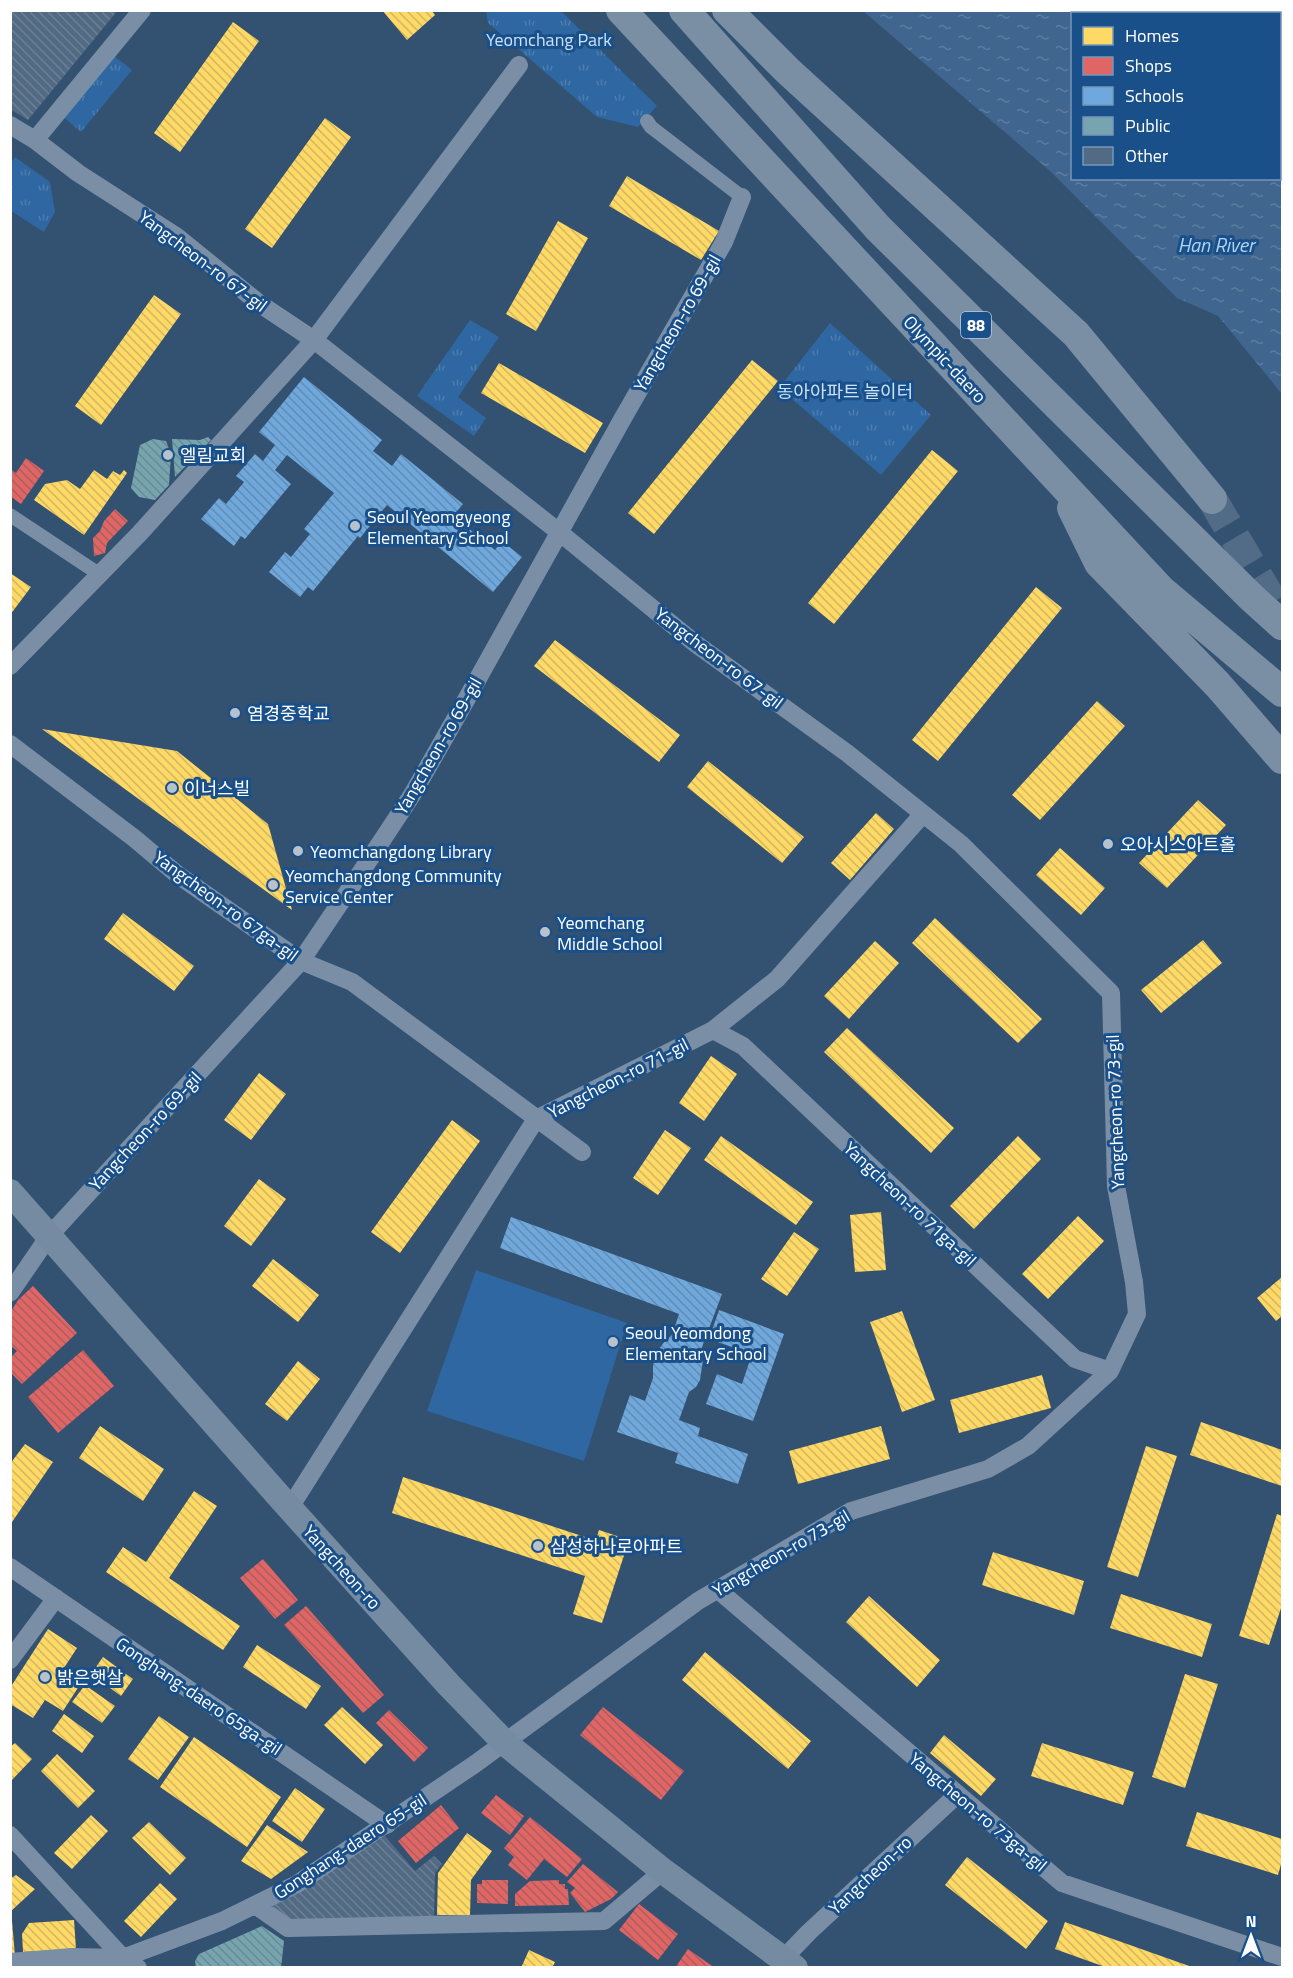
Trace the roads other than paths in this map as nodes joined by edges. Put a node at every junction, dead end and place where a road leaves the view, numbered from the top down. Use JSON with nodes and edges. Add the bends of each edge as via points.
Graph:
{"nodes":[{"id":1,"x":142,"y":10,"type":"edge"},
{"id":2,"x":621,"y":10,"type":"edge"},
{"id":3,"x":684,"y":10,"type":"edge"},
{"id":4,"x":727,"y":10,"type":"edge"},
{"id":5,"x":519,"y":65,"type":"dead end"},
{"id":6,"x":647,"y":121,"type":"dead end"},
{"id":7,"x":10,"y":125,"type":"edge"},
{"id":8,"x":35,"y":140,"type":"junction"},
{"id":9,"x":742,"y":197,"type":"joint"},
{"id":10,"x":314,"y":340,"type":"junction"},
{"id":11,"x":1058,"y":481,"type":"junction"},
{"id":12,"x":1212,"y":499,"type":"tunnel mouth"},
{"id":13,"x":10,"y":515,"type":"edge"},
{"id":14,"x":559,"y":532,"type":"junction"},
{"id":15,"x":99,"y":574,"type":"junction"},
{"id":16,"x":1282,"y":625,"type":"edge"},
{"id":17,"x":10,"y":666,"type":"edge"},
{"id":18,"x":1282,"y":692,"type":"edge"},
{"id":19,"x":10,"y":744,"type":"edge"},
{"id":20,"x":1282,"y":759,"type":"edge"},
{"id":21,"x":923,"y":814,"type":"junction"},
{"id":22,"x":301,"y":961,"type":"junction"},
{"id":23,"x":1111,"y":993,"type":"joint"},
{"id":24,"x":713,"y":1030,"type":"junction"},
{"id":25,"x":536,"y":1119,"type":"junction"},
{"id":26,"x":582,"y":1152,"type":"dead end"},
{"id":27,"x":10,"y":1192,"type":"edge"},
{"id":28,"x":49,"y":1236,"type":"junction"},
{"id":29,"x":10,"y":1293,"type":"edge"},
{"id":30,"x":1110,"y":1371,"type":"junction"},
{"id":31,"x":290,"y":1509,"type":"junction"},
{"id":32,"x":10,"y":1567,"type":"edge"},
{"id":33,"x":718,"y":1590,"type":"junction"},
{"id":34,"x":56,"y":1598,"type":"junction"},
{"id":35,"x":10,"y":1659,"type":"edge"},
{"id":36,"x":505,"y":1743,"type":"junction"},
{"id":37,"x":958,"y":1794,"type":"junction"},
{"id":38,"x":387,"y":1825,"type":"junction"},
{"id":39,"x":10,"y":1835,"type":"edge"},
{"id":40,"x":663,"y":1871,"type":"junction"},
{"id":41,"x":255,"y":1905,"type":"junction"},
{"id":42,"x":1282,"y":1957,"type":"edge"},
{"id":43,"x":10,"y":1962,"type":"edge"},
{"id":44,"x":131,"y":1963,"type":"edge"},
{"id":45,"x":789,"y":1963,"type":"edge"}],
"edges":[{"from":1,"to":8,"type":"street"},
{"from":2,"to":11,"type":"highway","name":"Olympic-daero","number":"88"},
{"from":3,"to":16,"type":"highway","number":"88","via":[[878,228]]},
{"from":4,"to":12,"type":"highway","via":[[788,71],[1076,334]]},
{"from":5,"to":10,"type":"street"},
{"from":6,"to":9,"type":"street"},
{"from":7,"to":8,"type":"street","name":"Yangcheon-ro 67-gil"},
{"from":8,"to":10,"type":"street","name":"Yangcheon-ro 67-gil","via":[[78,173],[176,236],[260,304]]},
{"from":9,"to":14,"type":"street","name":"Yangcheon-ro 69-gil","via":[[724,242]]},
{"from":10,"to":14,"type":"street","name":"Yangcheon-ro 67-gil"},
{"from":10,"to":15,"type":"street"},
{"from":11,"to":18,"type":"highway","name":"Olympic-daero","number":"88","via":[[1161,590]]},
{"from":11,"to":20,"type":"highway","via":[[1099,563],[1218,685]]},
{"from":13,"to":15,"type":"street"},
{"from":14,"to":21,"type":"street","name":"Yangcheon-ro 67-gil","via":[[696,644],[847,753]]},
{"from":14,"to":22,"type":"street","name":"Yangcheon-ro 69-gil","via":[[412,795]]},
{"from":15,"to":17,"type":"street"},
{"from":19,"to":22,"type":"street","name":"Yangcheon-ro 67ga-gil","via":[[178,875]]},
{"from":21,"to":23,"type":"street","name":"Yangcheon-ro 67-gil","via":[[961,844]]},
{"from":21,"to":24,"type":"street","name":"Yangcheon-ro 71-gil","via":[[777,979]]},
{"from":22,"to":25,"type":"street","name":"Yangcheon-ro 67ga-gil","via":[[352,982]]},
{"from":22,"to":28,"type":"street","name":"Yangcheon-ro 69-gil"},
{"from":23,"to":30,"type":"street","name":"Yangcheon-ro 73-gil","via":[[1116,1186],[1137,1314]]},
{"from":24,"to":25,"type":"street","name":"Yangcheon-ro 71-gil"},
{"from":24,"to":30,"type":"street","name":"Yangcheon-ro 71ga-gil","via":[[742,1046],[1075,1359]]},
{"from":25,"to":26,"type":"street","name":"Yangcheon-ro 67ga-gil"},
{"from":25,"to":31,"type":"street","name":"Yangcheon-ro 71-gil"},
{"from":27,"to":28,"type":"main road","name":"Yangcheon-ro"},
{"from":28,"to":29,"type":"street"},
{"from":28,"to":31,"type":"main road","name":"Yangcheon-ro"},
{"from":30,"to":33,"type":"street","name":"Yangcheon-ro 73-gil","via":[[1028,1446],[988,1469],[851,1511]]},
{"from":31,"to":36,"type":"main road","name":"Yangcheon-ro"},
{"from":32,"to":34,"type":"street","name":"Gonghang-daero 65ga-gil"},
{"from":33,"to":36,"type":"street","name":"Yangcheon-ro 73-gil"},
{"from":33,"to":37,"type":"street","name":"Yangcheon-ro 73ga-gil"},
{"from":34,"to":35,"type":"street"},
{"from":34,"to":38,"type":"street","name":"Gonghang-daero 65ga-gil"},
{"from":36,"to":38,"type":"street","name":"Gonghang-daero 65-gil"},
{"from":36,"to":40,"type":"main road","name":"Yangcheon-ro"},
{"from":37,"to":42,"type":"street","name":"Yangcheon-ro 73ga-gil","via":[[1062,1883]]},
{"from":37,"to":45,"type":"street","name":"Yangcheon-ro","via":[[809,1932]]},
{"from":38,"to":41,"type":"street","name":"Gonghang-daero 65-gil","via":[[297,1884]]},
{"from":39,"to":44,"type":"street"},
{"from":40,"to":41,"type":"street","via":[[604,1921],[288,1928]]},
{"from":40,"to":45,"type":"main road","name":"Yangcheon-ro"},
{"from":41,"to":44,"type":"street","name":"Gonghang-daero 65-gil"},
{"from":43,"to":44,"type":"street","name":"Gonghang-daero 65-gil","via":[[72,1957]]}]}
